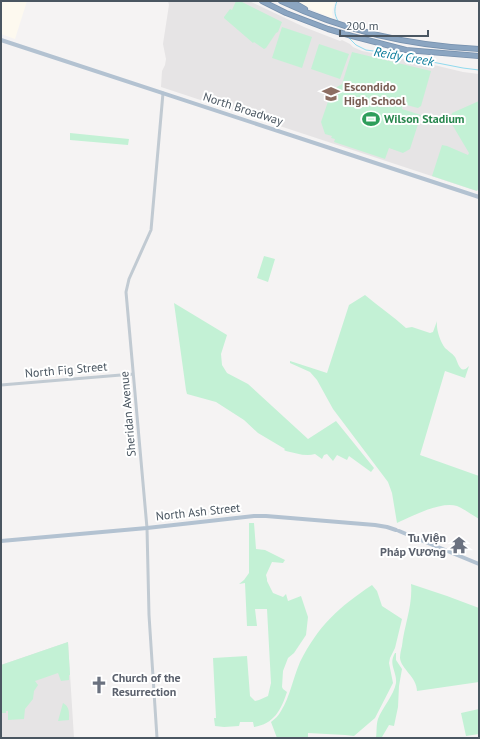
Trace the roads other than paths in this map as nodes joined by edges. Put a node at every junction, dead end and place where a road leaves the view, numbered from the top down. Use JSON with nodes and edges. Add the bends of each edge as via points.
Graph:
{"nodes":[{"id":1,"x":262,"y":1,"type":"edge"},
{"id":2,"x":281,"y":1,"type":"edge"},
{"id":3,"x":291,"y":1,"type":"edge"},
{"id":4,"x":312,"y":14,"type":"junction"},
{"id":5,"x":1,"y":40,"type":"edge"},
{"id":6,"x":479,"y":49,"type":"edge"},
{"id":7,"x":479,"y":56,"type":"edge"},
{"id":8,"x":163,"y":93,"type":"junction"},
{"id":9,"x":479,"y":197,"type":"edge"},
{"id":10,"x":133,"y":374,"type":"junction"},
{"id":11,"x":1,"y":385,"type":"edge"},
{"id":12,"x":147,"y":528,"type":"junction"},
{"id":13,"x":1,"y":540,"type":"edge"},
{"id":14,"x":479,"y":564,"type":"edge"},
{"id":15,"x":157,"y":738,"type":"edge"}],
"edges":[{"from":1,"to":7,"type":"highway","via":[[286,13],[340,32],[406,50]]},
{"from":2,"to":4,"type":"highway"},
{"from":3,"to":4,"type":"highway"},
{"from":4,"to":6,"type":"highway","via":[[345,26],[410,42]]},
{"from":5,"to":8,"type":"main road","name":"North Broadway"},
{"from":8,"to":9,"type":"main road","name":"North Broadway"},
{"from":8,"to":10,"type":"street","name":"Sheridan Avenue","via":[[151,230],[127,288]]},
{"from":10,"to":11,"type":"street","name":"North Fig Street"},
{"from":10,"to":12,"type":"street","name":"Sheridan Avenue"},
{"from":12,"to":13,"type":"main road","name":"North Ash Street"},
{"from":12,"to":14,"type":"main road","name":"North Ash Street","via":[[248,516],[387,527]]},
{"from":12,"to":15,"type":"street","name":"Sheridan Avenue","via":[[149,619]]}]}
